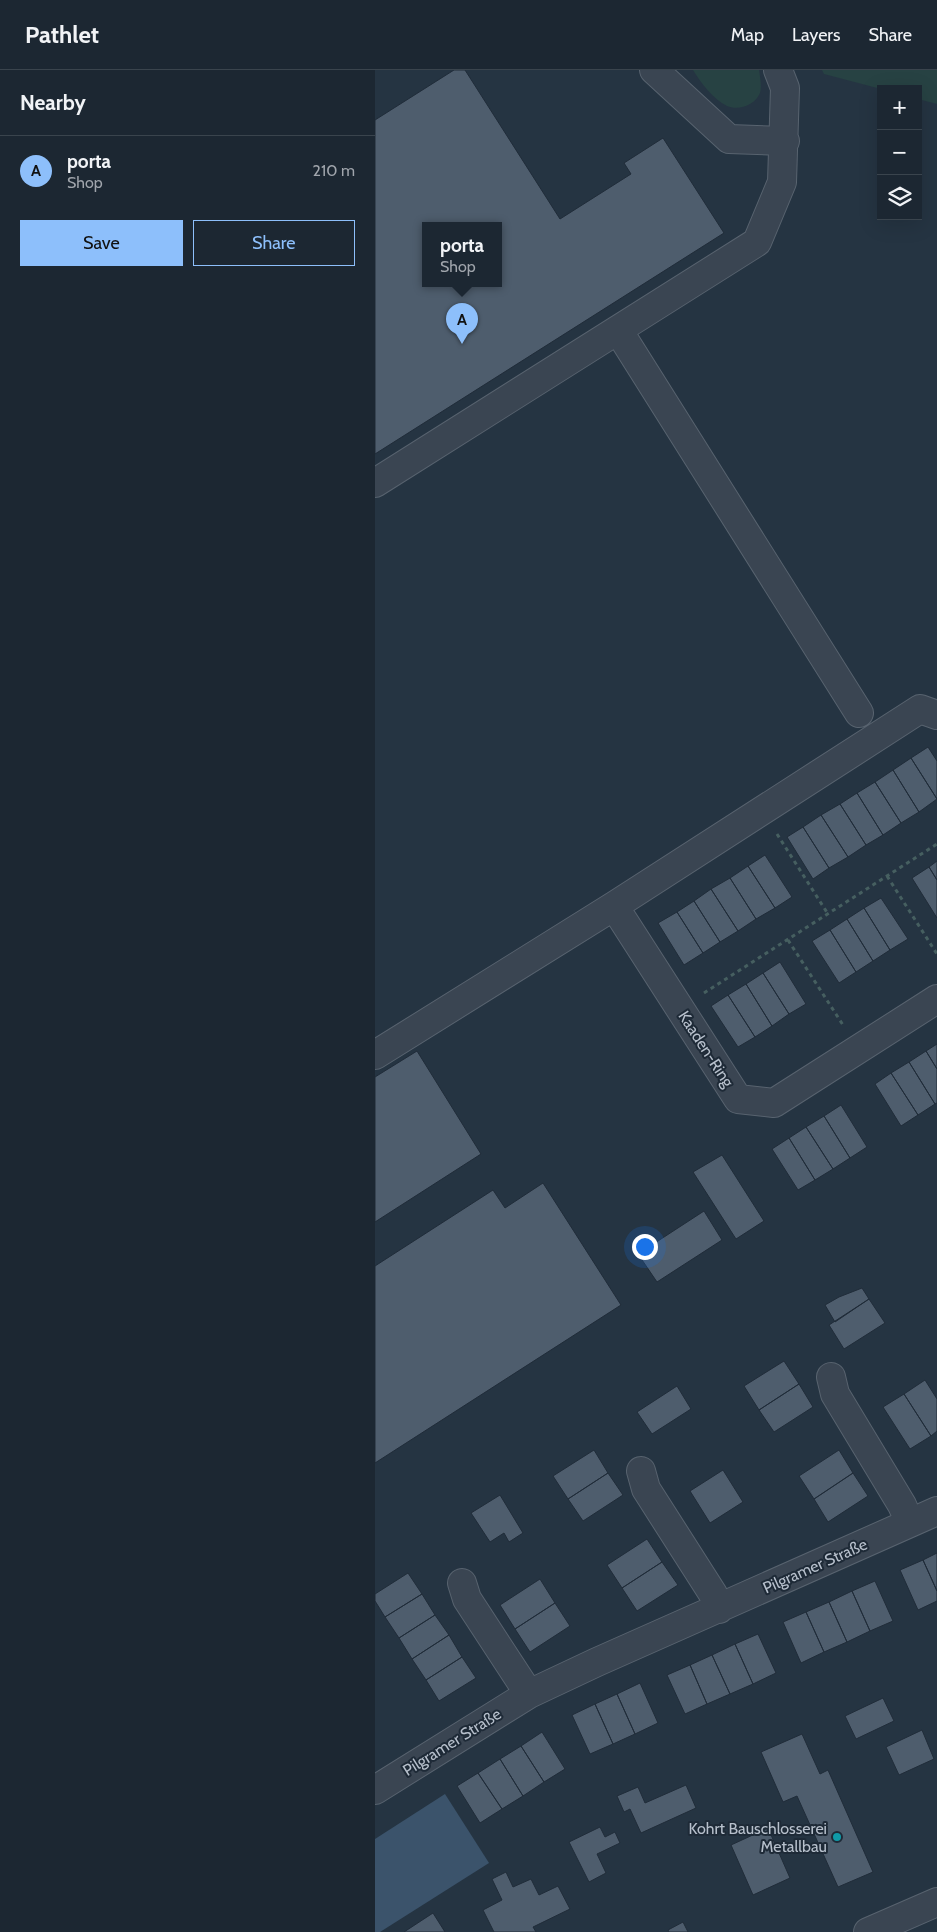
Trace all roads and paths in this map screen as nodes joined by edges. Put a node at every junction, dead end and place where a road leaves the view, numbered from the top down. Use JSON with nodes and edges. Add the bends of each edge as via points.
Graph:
{"nodes":[{"id":1,"x":654,"y":70,"type":"edge"},
{"id":2,"x":777,"y":70,"type":"edge"},
{"id":3,"x":785,"y":142,"type":"junction"},
{"id":4,"x":618,"y":330,"type":"junction"},
{"id":5,"x":375,"y":483,"type":"edge"},
{"id":6,"x":859,"y":713,"type":"dead end"},
{"id":7,"x":937,"y":715,"type":"edge"},
{"id":8,"x":763,"y":810,"type":"junction"},
{"id":9,"x":937,"y":844,"type":"edge"},
{"id":10,"x":887,"y":876,"type":"junction"},
{"id":11,"x":614,"y":906,"type":"junction"},
{"id":12,"x":828,"y":914,"type":"junction"},
{"id":13,"x":788,"y":940,"type":"junction"},
{"id":14,"x":937,"y":954,"type":"edge"},
{"id":15,"x":937,"y":999,"type":"edge"},
{"id":16,"x":680,"y":1009,"type":"junction"},
{"id":17,"x":858,"y":1049,"type":"junction"},
{"id":18,"x":375,"y":1055,"type":"edge"},
{"id":19,"x":831,"y":1377,"type":"dead end"},
{"id":20,"x":641,"y":1471,"type":"dead end"},
{"id":21,"x":937,"y":1511,"type":"edge"},
{"id":22,"x":910,"y":1523,"type":"junction"},
{"id":23,"x":461,"y":1583,"type":"dead end"},
{"id":24,"x":719,"y":1609,"type":"junction"},
{"id":25,"x":529,"y":1694,"type":"junction"},
{"id":26,"x":375,"y":1790,"type":"edge"},
{"id":27,"x":937,"y":1902,"type":"edge"},
{"id":28,"x":868,"y":1932,"type":"edge"}],
"edges":[{"from":1,"to":3,"type":"street","via":[[729,139]]},
{"from":2,"to":3,"type":"street","via":[[785,88]]},
{"from":3,"to":4,"type":"street","via":[[782,182],[757,242]]},
{"from":4,"to":5,"type":"street"},
{"from":4,"to":6,"type":"street"},
{"from":7,"to":8,"type":"street","via":[[920,709]]},
{"from":8,"to":11,"type":"street"},
{"from":8,"to":12,"type":"path"},
{"from":9,"to":10,"type":"path"},
{"from":10,"to":12,"type":"path"},
{"from":10,"to":14,"type":"path"},
{"from":11,"to":16,"type":"street","name":"Kaaden-Ring"},
{"from":11,"to":18,"type":"street"},
{"from":12,"to":13,"type":"path"},
{"from":13,"to":16,"type":"path"},
{"from":13,"to":17,"type":"path"},
{"from":15,"to":17,"type":"street","name":"Kaaden-Ring"},
{"from":16,"to":17,"type":"street","name":"Kaaden-Ring","via":[[738,1099],[774,1103]]},
{"from":19,"to":22,"type":"street","via":[[835,1394]]},
{"from":20,"to":24,"type":"street","via":[[645,1489],[713,1594]]},
{"from":21,"to":22,"type":"street","name":"Pilgramer Straße"},
{"from":22,"to":24,"type":"street","name":"Pilgramer Straße"},
{"from":23,"to":25,"type":"street","via":[[467,1599]]},
{"from":24,"to":25,"type":"street","name":"Pilgramer Straße"},
{"from":25,"to":26,"type":"street","name":"Pilgramer Straße"},
{"from":27,"to":28,"type":"street"}]}
